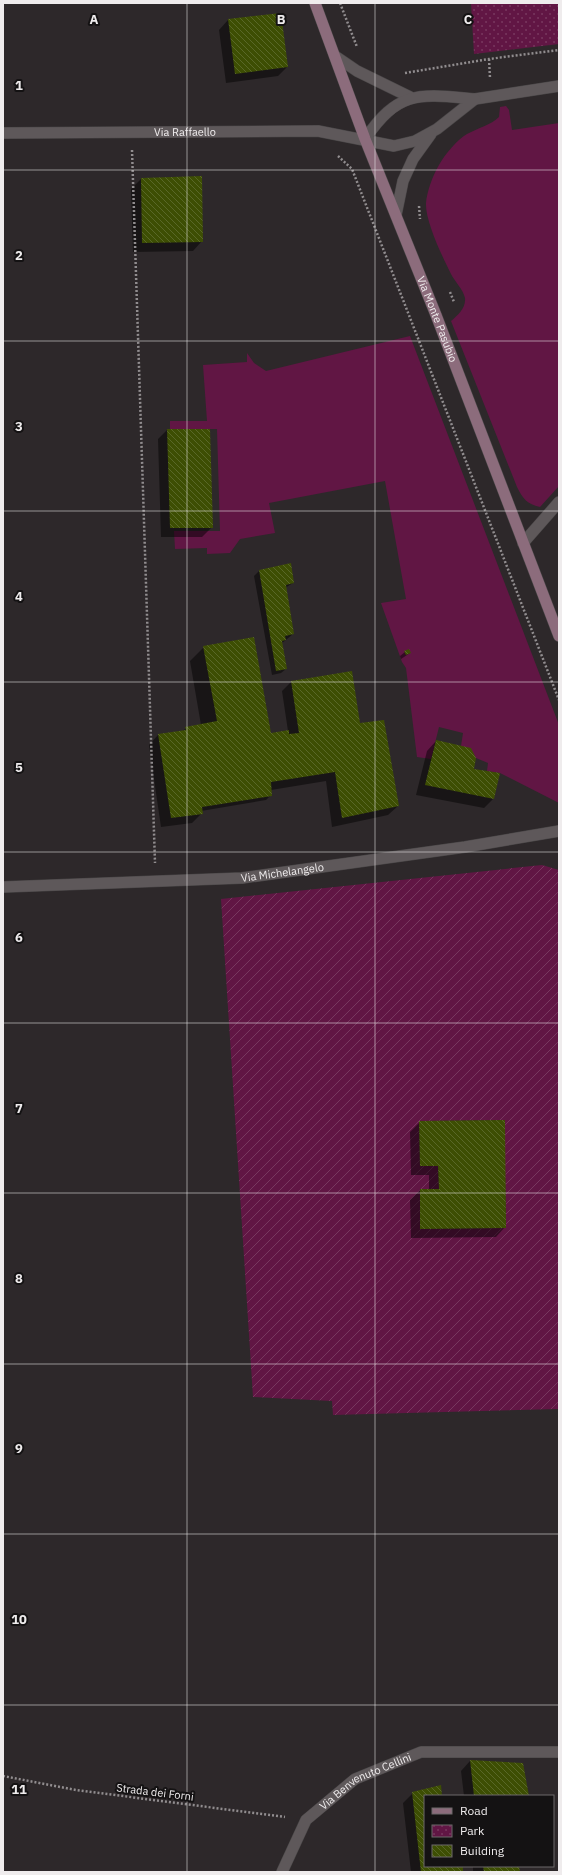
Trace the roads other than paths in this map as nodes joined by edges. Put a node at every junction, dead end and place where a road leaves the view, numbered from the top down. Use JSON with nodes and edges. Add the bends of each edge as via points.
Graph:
{"nodes":[{"id":1,"x":315,"y":3,"type":"edge"},
{"id":2,"x":335,"y":56,"type":"junction"},
{"id":3,"x":559,"y":86,"type":"edge"},
{"id":4,"x":410,"y":97,"type":"junction"},
{"id":5,"x":475,"y":99,"type":"junction"},
{"id":6,"x":433,"y":131,"type":"junction"},
{"id":7,"x":3,"y":133,"type":"edge"},
{"id":8,"x":366,"y":139,"type":"junction"},
{"id":9,"x":396,"y":215,"type":"junction"},
{"id":10,"x":559,"y":502,"type":"edge"},
{"id":11,"x":523,"y":544,"type":"junction"},
{"id":12,"x":559,"y":636,"type":"edge"},
{"id":13,"x":559,"y":831,"type":"edge"},
{"id":14,"x":3,"y":887,"type":"edge"},
{"id":15,"x":559,"y":1752,"type":"edge"},
{"id":16,"x":282,"y":1872,"type":"edge"}],
"edges":[{"from":1,"to":2,"type":"main road","name":"Via Monte Pasubio"},
{"from":2,"to":4,"type":"street","via":[[357,71]]},
{"from":2,"to":8,"type":"main road","name":"Via Monte Pasubio"},
{"from":3,"to":5,"type":"street"},
{"from":4,"to":5,"type":"street","via":[[430,95]]},
{"from":4,"to":8,"type":"street","via":[[378,120]]},
{"from":5,"to":6,"type":"street"},
{"from":6,"to":8,"type":"street","name":"Via Raffaello","via":[[415,141],[394,146]]},
{"from":6,"to":9,"type":"street","via":[[413,159],[403,181]]},
{"from":7,"to":8,"type":"street","name":"Via Raffaello","via":[[318,131]]},
{"from":8,"to":9,"type":"main road","name":"Via Monte Pasubio"},
{"from":9,"to":11,"type":"main road","name":"Via Monte Pasubio"},
{"from":10,"to":11,"type":"street"},
{"from":11,"to":12,"type":"main road","name":"Via Monte Pasubio"},
{"from":13,"to":14,"type":"street","name":"Via Michelangelo","via":[[465,847],[242,878]]},
{"from":15,"to":16,"type":"street","name":"Via Benvenuto Cellini","via":[[421,1752],[355,1779],[306,1820]]}]}
